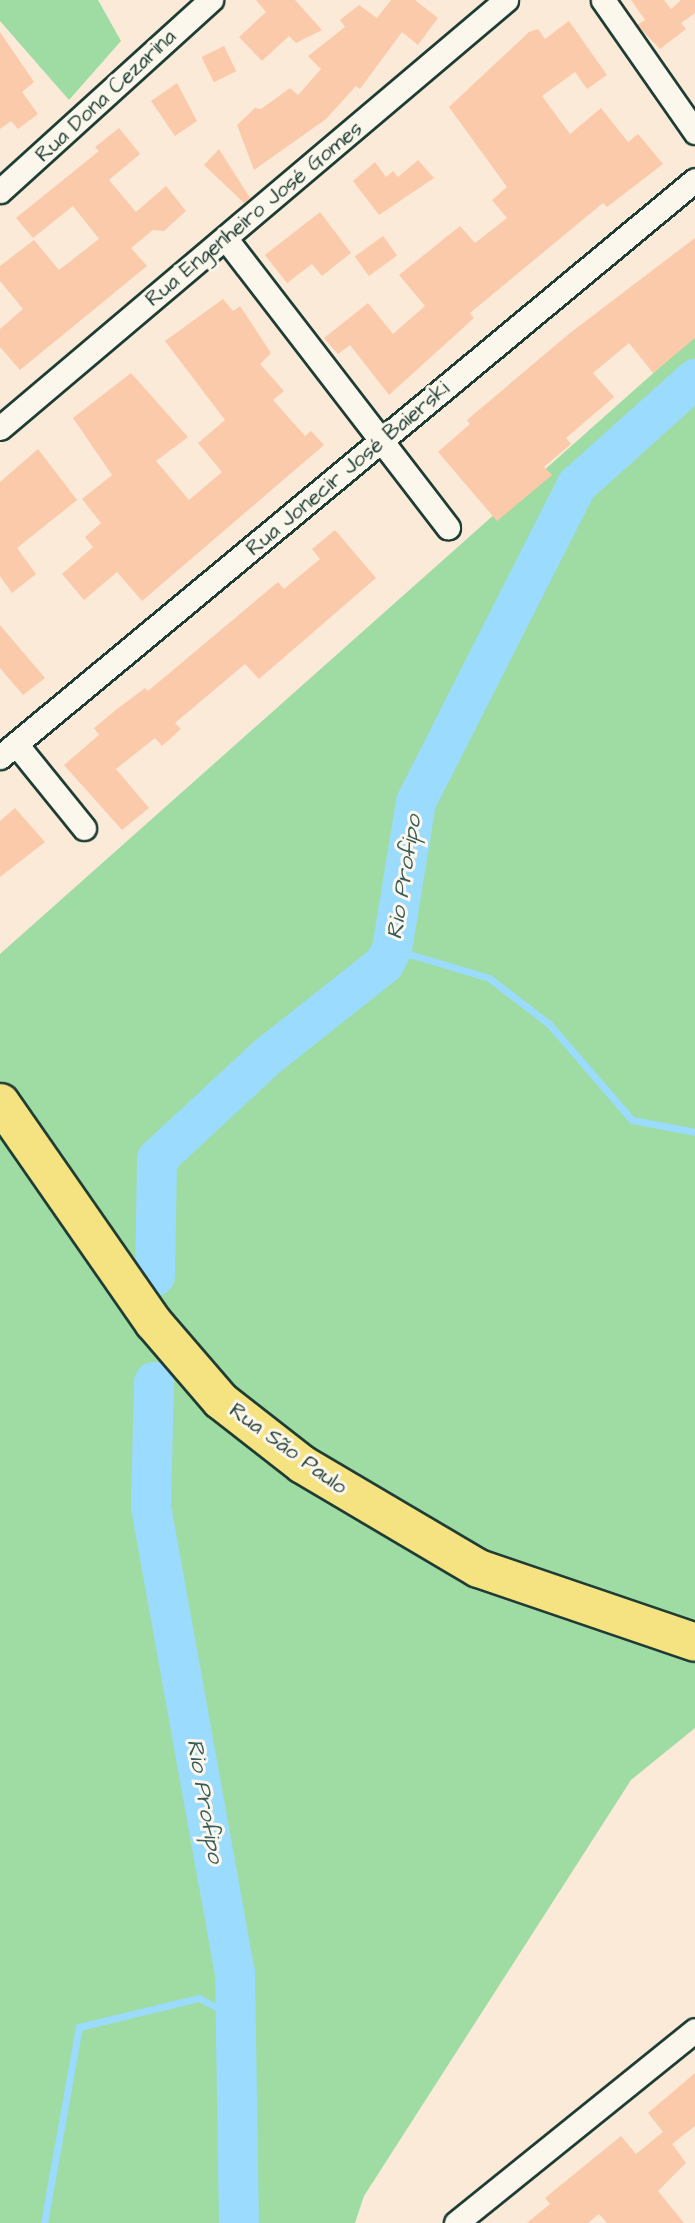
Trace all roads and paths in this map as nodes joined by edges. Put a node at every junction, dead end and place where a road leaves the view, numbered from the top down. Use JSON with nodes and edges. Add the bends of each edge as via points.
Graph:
{"nodes":[{"id":1,"x":211,"y":0,"type":"edge"},
{"id":2,"x":506,"y":0,"type":"edge"},
{"id":3,"x":603,"y":0,"type":"edge"},
{"id":4,"x":695,"y":132,"type":"edge"},
{"id":5,"x":695,"y":180,"type":"edge"},
{"id":6,"x":0,"y":191,"type":"edge"},
{"id":7,"x":226,"y":239,"type":"junction"},
{"id":8,"x":0,"y":428,"type":"edge"},
{"id":9,"x":380,"y":442,"type":"junction"},
{"id":10,"x":447,"y":527,"type":"dead end"},
{"id":11,"x":8,"y":750,"type":"edge"},
{"id":12,"x":84,"y":828,"type":"dead end"},
{"id":13,"x":0,"y":1102,"type":"edge"},
{"id":14,"x":695,"y":1642,"type":"edge"},
{"id":15,"x":695,"y":2030,"type":"edge"},
{"id":16,"x":456,"y":2223,"type":"edge"}],
"edges":[{"from":1,"to":6,"type":"street","name":"Rua Dona Cezarina"},
{"from":2,"to":7,"type":"street","name":"Rua Engenheiro José Gomes"},
{"from":3,"to":4,"type":"street"},
{"from":5,"to":9,"type":"street","name":"Rua Jonecir José Baierski"},
{"from":7,"to":8,"type":"street","name":"Rua Engenheiro José Gomes"},
{"from":7,"to":9,"type":"street"},
{"from":9,"to":10,"type":"street"},
{"from":9,"to":11,"type":"street","name":"Rua Jonecir José Baierski"},
{"from":11,"to":12,"type":"street"},
{"from":13,"to":14,"type":"main road","name":"Rua São Paulo","via":[[153,1322],[220,1400],[302,1464],[478,1568]]},
{"from":15,"to":16,"type":"street"}]}
